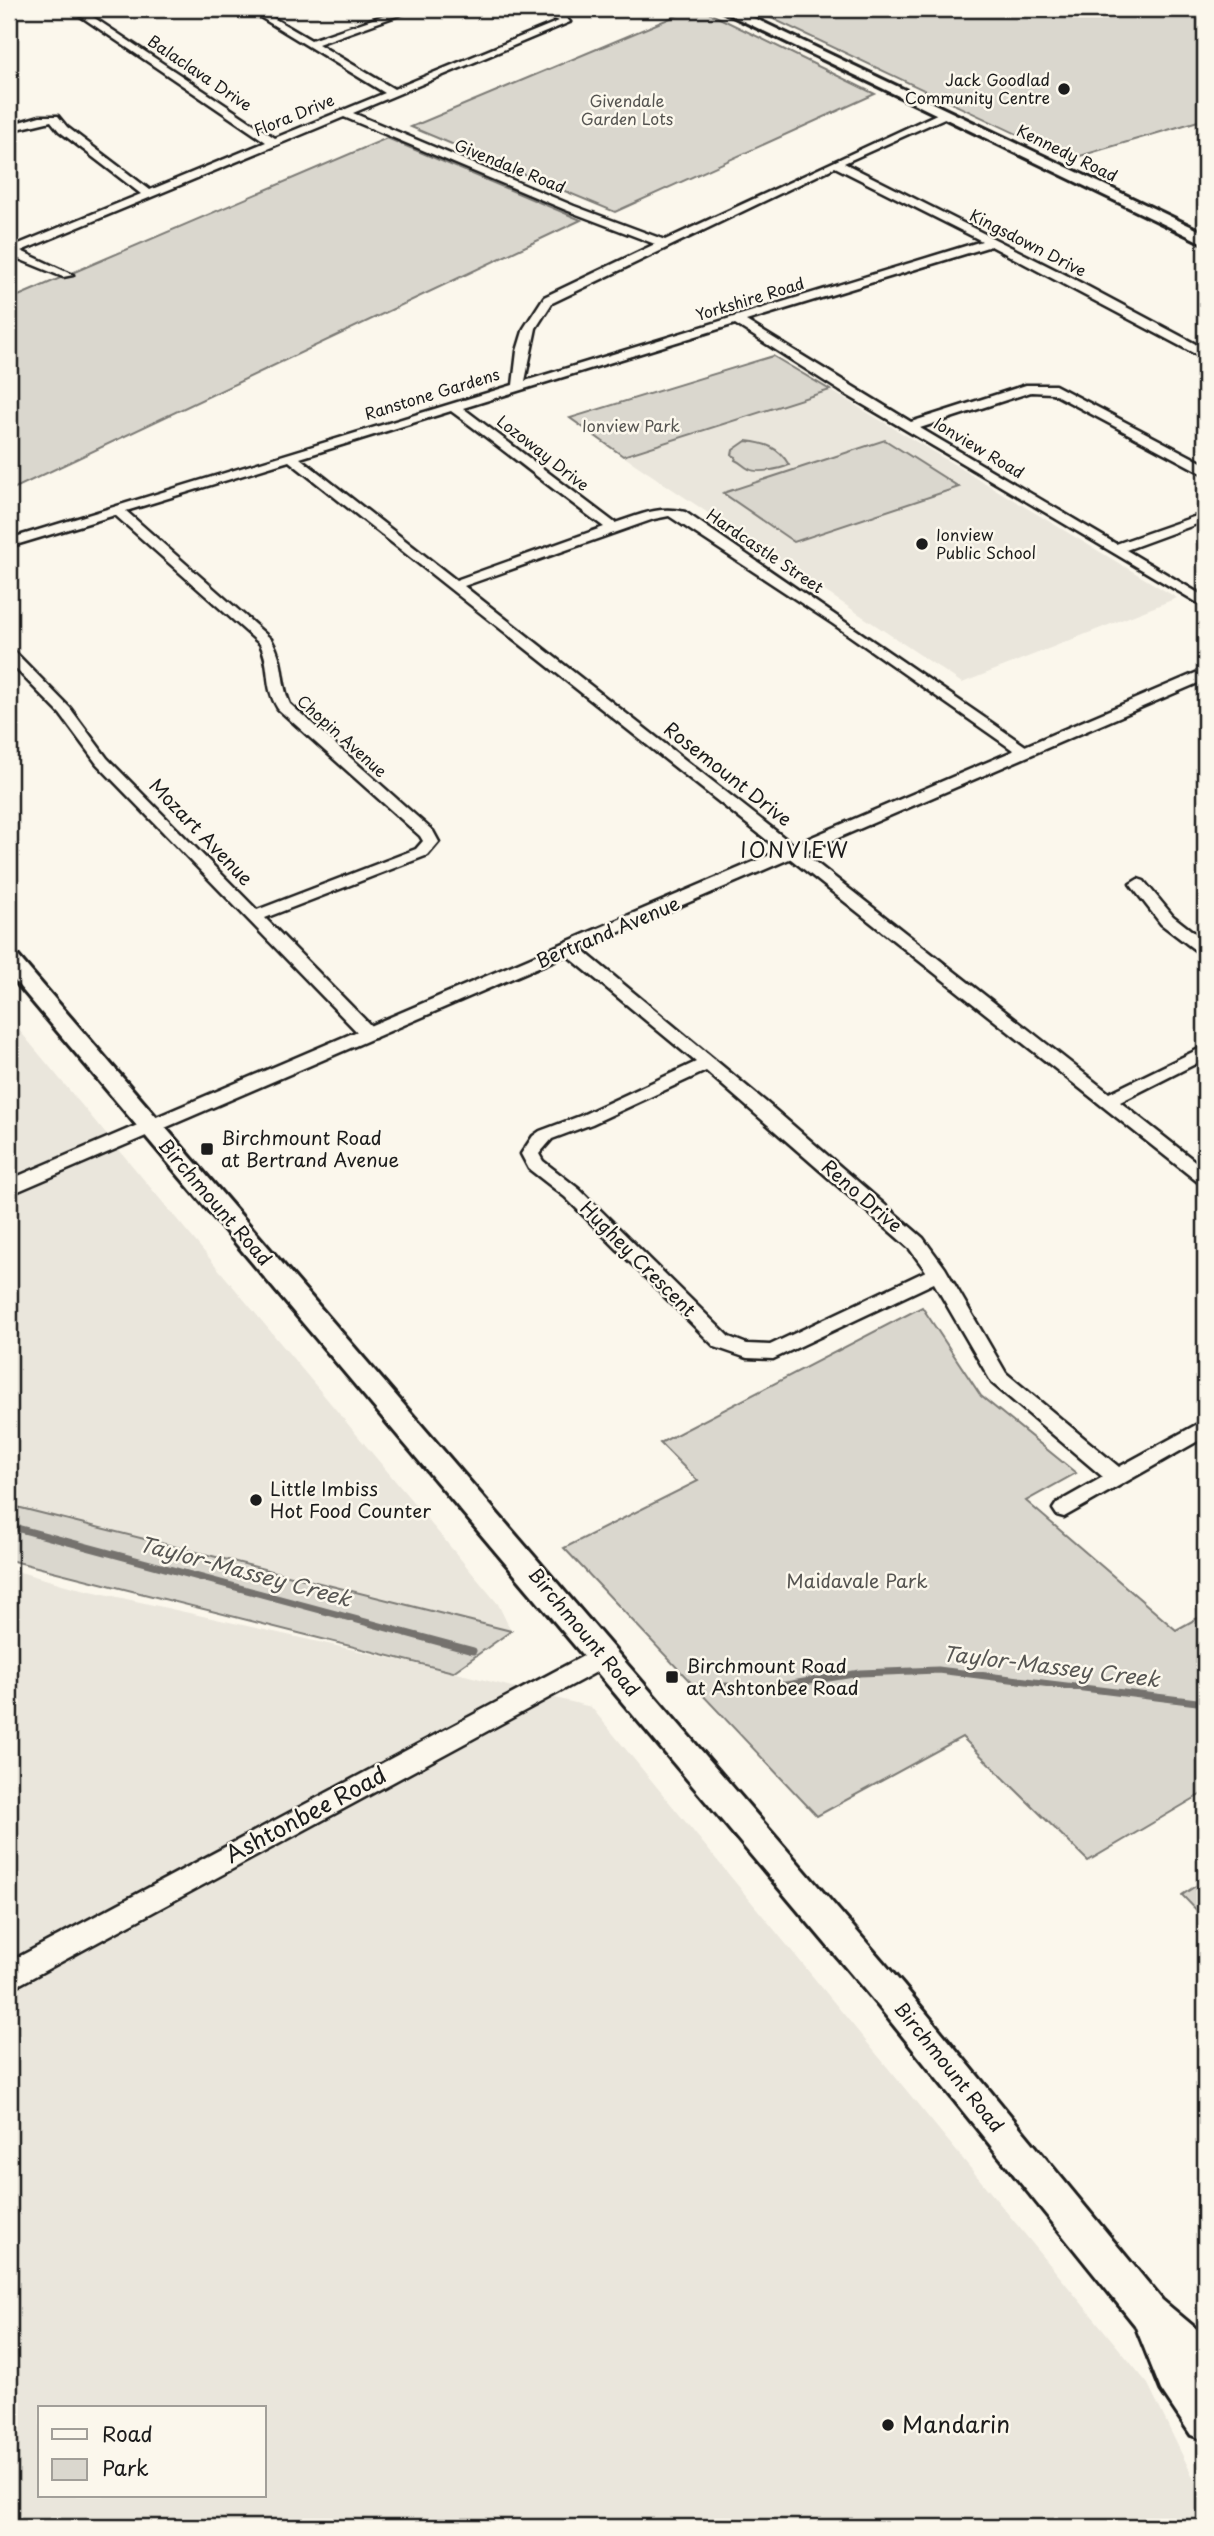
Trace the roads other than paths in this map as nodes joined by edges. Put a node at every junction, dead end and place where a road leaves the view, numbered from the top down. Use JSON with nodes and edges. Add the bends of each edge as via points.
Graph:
{"nodes":[{"id":1,"x":75,"y":9,"type":"edge"},
{"id":2,"x":252,"y":9,"type":"edge"},
{"id":3,"x":411,"y":9,"type":"edge"},
{"id":4,"x":540,"y":9,"type":"edge"},
{"id":5,"x":725,"y":9,"type":"edge"},
{"id":6,"x":309,"y":44,"type":"junction"},
{"id":7,"x":391,"y":92,"type":"junction"},
{"id":8,"x":344,"y":113,"type":"junction"},
{"id":9,"x":945,"y":114,"type":"junction"},
{"id":10,"x":9,"y":128,"type":"edge"},
{"id":11,"x":272,"y":141,"type":"junction"},
{"id":12,"x":835,"y":163,"type":"junction"},
{"id":13,"x":147,"y":193,"type":"junction"},
{"id":14,"x":1205,"y":239,"type":"edge"},
{"id":15,"x":991,"y":242,"type":"junction"},
{"id":16,"x":665,"y":244,"type":"junction"},
{"id":17,"x":10,"y":251,"type":"edge"},
{"id":18,"x":67,"y":275,"type":"dead end"},
{"id":19,"x":736,"y":320,"type":"junction"},
{"id":20,"x":1205,"y":354,"type":"edge"},
{"id":21,"x":519,"y":385,"type":"junction"},
{"id":22,"x":452,"y":406,"type":"junction"},
{"id":23,"x":910,"y":428,"type":"junction"},
{"id":24,"x":290,"y":456,"type":"junction"},
{"id":25,"x":1205,"y":469,"type":"edge"},
{"id":26,"x":117,"y":510,"type":"junction"},
{"id":27,"x":1205,"y":517,"type":"edge"},
{"id":28,"x":612,"y":527,"type":"junction"},
{"id":29,"x":9,"y":542,"type":"edge"},
{"id":30,"x":1116,"y":549,"type":"junction"},
{"id":31,"x":454,"y":584,"type":"junction"},
{"id":32,"x":1205,"y":603,"type":"edge"},
{"id":33,"x":9,"y":654,"type":"edge"},
{"id":34,"x":1205,"y":674,"type":"edge"},
{"id":35,"x":1025,"y":752,"type":"junction"},
{"id":36,"x":794,"y":852,"type":"junction"},
{"id":37,"x":1138,"y":884,"type":"dead end"},
{"id":38,"x":254,"y":917,"type":"junction"},
{"id":39,"x":569,"y":948,"type":"junction"},
{"id":40,"x":1205,"y":949,"type":"edge"},
{"id":41,"x":9,"y":960,"type":"edge"},
{"id":42,"x":369,"y":1034,"type":"junction"},
{"id":43,"x":1205,"y":1052,"type":"edge"},
{"id":44,"x":708,"y":1063,"type":"junction"},
{"id":45,"x":1107,"y":1101,"type":"junction"},
{"id":46,"x":152,"y":1128,"type":"junction"},
{"id":47,"x":1205,"y":1178,"type":"edge"},
{"id":48,"x":9,"y":1188,"type":"edge"},
{"id":49,"x":938,"y":1273,"type":"junction"},
{"id":50,"x":1205,"y":1428,"type":"edge"},
{"id":51,"x":1117,"y":1477,"type":"junction"},
{"id":52,"x":1064,"y":1509,"type":"dead end"},
{"id":53,"x":604,"y":1656,"type":"junction"},
{"id":54,"x":9,"y":1977,"type":"edge"},
{"id":55,"x":1149,"y":2313,"type":"junction"},
{"id":56,"x":1205,"y":2360,"type":"edge"},
{"id":57,"x":1205,"y":2421,"type":"edge"}],
"edges":[{"from":1,"to":11,"type":"street","name":"Balaclava Drive"},
{"from":2,"to":6,"type":"street"},
{"from":3,"to":6,"type":"street"},
{"from":4,"to":7,"type":"street","name":"Flora Drive","via":[[565,22]]},
{"from":5,"to":9,"type":"main road","name":"Kennedy Road"},
{"from":6,"to":7,"type":"street"},
{"from":7,"to":8,"type":"street","name":"Flora Drive"},
{"from":8,"to":11,"type":"street","name":"Flora Drive"},
{"from":8,"to":16,"type":"street","name":"Givendale Road"},
{"from":9,"to":12,"type":"street","name":"Ranstone Gardens"},
{"from":9,"to":14,"type":"main road","name":"Kennedy Road"},
{"from":10,"to":13,"type":"street","via":[[54,118],[63,130]]},
{"from":11,"to":13,"type":"street","name":"Flora Drive"},
{"from":12,"to":15,"type":"street","name":"Kingsdown Drive"},
{"from":12,"to":16,"type":"street","name":"Ranstone Gardens"},
{"from":13,"to":17,"type":"street","name":"Flora Drive"},
{"from":15,"to":19,"type":"street","name":"Yorkshire Road"},
{"from":15,"to":20,"type":"street","name":"Kingsdown Drive"},
{"from":16,"to":21,"type":"street","name":"Ranstone Gardens","via":[[567,290],[540,308],[533,320]]},
{"from":17,"to":18,"type":"street"},
{"from":19,"to":21,"type":"street","name":"Yorkshire Road"},
{"from":19,"to":23,"type":"street","name":"Ionview Road"},
{"from":21,"to":22,"type":"street","name":"Ranstone Gardens"},
{"from":22,"to":24,"type":"street","name":"Ranstone Gardens"},
{"from":22,"to":28,"type":"street","name":"Lozoway Drive"},
{"from":23,"to":25,"type":"street","via":[[1030,388],[1055,389]]},
{"from":23,"to":30,"type":"street","name":"Ionview Road"},
{"from":24,"to":26,"type":"street","name":"Ranstone Gardens"},
{"from":24,"to":31,"type":"street","name":"Rosemount Drive"},
{"from":26,"to":29,"type":"street","name":"Ranstone Gardens"},
{"from":26,"to":38,"type":"street","name":"Chopin Avenue","via":[[265,642],[276,662],[275,687],[283,706],[428,834],[431,842],[422,852]]},
{"from":27,"to":30,"type":"street"},
{"from":28,"to":31,"type":"street","name":"Hardcastle Street"},
{"from":28,"to":35,"type":"street","name":"Hardcastle Street","via":[[661,513],[680,515]]},
{"from":30,"to":32,"type":"street","name":"Ionview Road"},
{"from":31,"to":36,"type":"street","name":"Rosemount Drive"},
{"from":33,"to":38,"type":"street","name":"Mozart Avenue","via":[[65,711],[102,761]]},
{"from":34,"to":35,"type":"street","name":"Bertrand Avenue"},
{"from":35,"to":36,"type":"street","name":"Bertrand Avenue"},
{"from":36,"to":39,"type":"street","name":"Bertrand Avenue"},
{"from":36,"to":45,"type":"street","name":"Rosemount Drive"},
{"from":37,"to":40,"type":"street","via":[[1167,920]]},
{"from":38,"to":42,"type":"street","name":"Mozart Avenue"},
{"from":39,"to":42,"type":"street","name":"Bertrand Avenue"},
{"from":39,"to":44,"type":"street","name":"Reno Drive"},
{"from":41,"to":46,"type":"main road","name":"Birchmount Road"},
{"from":42,"to":46,"type":"street","name":"Bertrand Avenue"},
{"from":43,"to":45,"type":"street"},
{"from":44,"to":49,"type":"street","name":"Reno Drive","via":[[916,1244]]},
{"from":44,"to":49,"type":"street","name":"Hughey Crescent","via":[[546,1135],[530,1154],[536,1165],[572,1193],[722,1342],[743,1352],[782,1348]]},
{"from":45,"to":47,"type":"street","name":"Rosemount Drive"},
{"from":46,"to":48,"type":"street","name":"Bertrand Avenue"},
{"from":46,"to":53,"type":"main road","name":"Birchmount Road"},
{"from":49,"to":51,"type":"street","name":"Reno Drive","via":[[999,1378]]},
{"from":50,"to":51,"type":"street"},
{"from":51,"to":52,"type":"street"},
{"from":53,"to":54,"type":"street","name":"Ashtonbee Road"},
{"from":53,"to":55,"type":"main road","name":"Birchmount Road","via":[[891,1996]]},
{"from":55,"to":56,"type":"main road","name":"Birchmount Road"},
{"from":55,"to":57,"type":"main road","name":"Birchmount Road","via":[[1174,2377]]}]}
